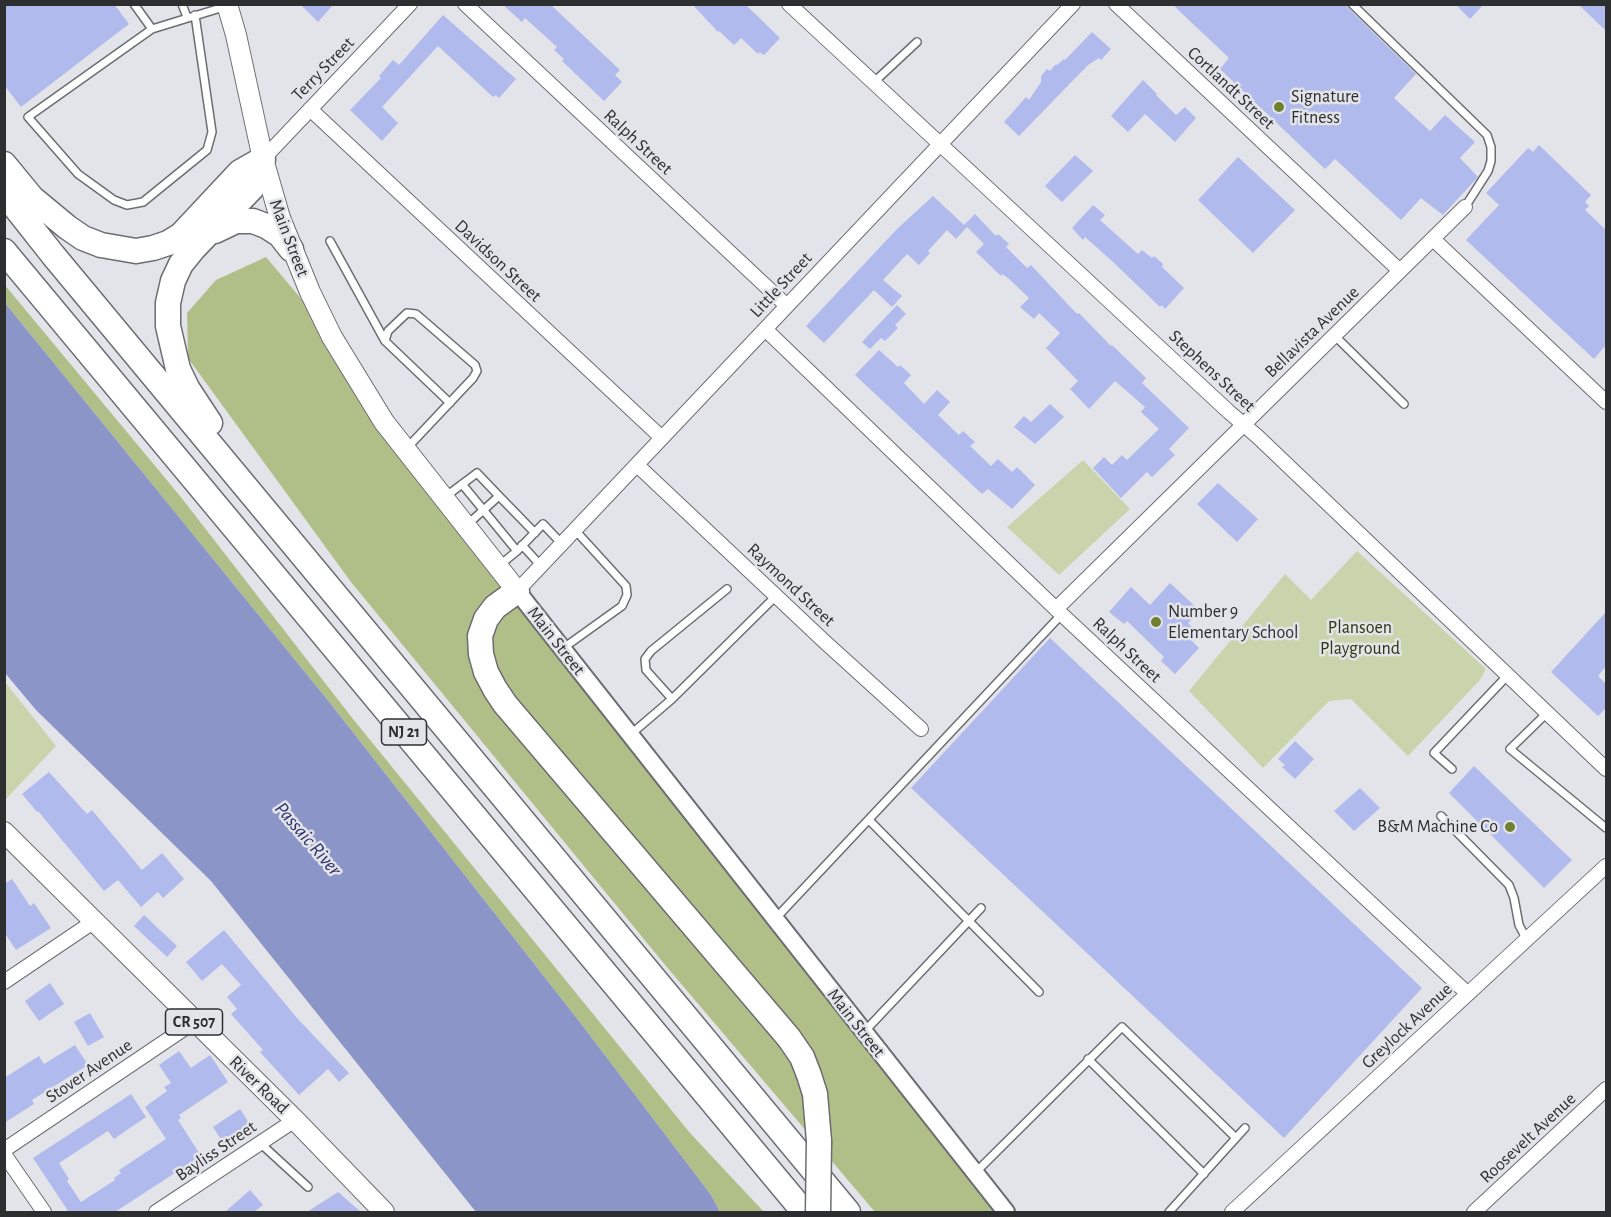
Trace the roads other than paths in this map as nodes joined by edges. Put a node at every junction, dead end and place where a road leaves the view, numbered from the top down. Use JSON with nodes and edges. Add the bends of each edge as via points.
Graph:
{"nodes":[{"id":1,"x":134,"y":4,"type":"edge"},
{"id":2,"x":182,"y":4,"type":"edge"},
{"id":3,"x":410,"y":4,"type":"edge"},
{"id":4,"x":465,"y":4,"type":"edge"},
{"id":5,"x":789,"y":4,"type":"edge"},
{"id":6,"x":1073,"y":4,"type":"edge"},
{"id":7,"x":1352,"y":4,"type":"edge"},
{"id":8,"x":227,"y":5,"type":"edge"},
{"id":9,"x":1122,"y":6,"type":"edge"},
{"id":10,"x":191,"y":16,"type":"junction"},
{"id":11,"x":152,"y":28,"type":"junction"},
{"id":12,"x":917,"y":42,"type":"dead end"},
{"id":13,"x":873,"y":82,"type":"junction"},
{"id":14,"x":310,"y":109,"type":"junction"},
{"id":15,"x":940,"y":144,"type":"junction"},
{"id":16,"x":264,"y":159,"type":"junction"},
{"id":17,"x":4,"y":164,"type":"edge"},
{"id":18,"x":4,"y":193,"type":"edge"},
{"id":19,"x":1465,"y":207,"type":"joint"},
{"id":20,"x":1433,"y":240,"type":"junction"},
{"id":21,"x":330,"y":241,"type":"dead end"},
{"id":22,"x":194,"y":248,"type":"junction"},
{"id":23,"x":291,"y":249,"type":"junction"},
{"id":24,"x":4,"y":251,"type":"edge"},
{"id":25,"x":1400,"y":271,"type":"junction"},
{"id":26,"x":786,"y":305,"type":"junction"},
{"id":27,"x":765,"y":329,"type":"junction"},
{"id":28,"x":1335,"y":336,"type":"junction"},
{"id":29,"x":385,"y":340,"type":"junction"},
{"id":30,"x":1606,"y":402,"type":"edge"},
{"id":31,"x":450,"y":403,"type":"junction"},
{"id":32,"x":1404,"y":404,"type":"dead end"},
{"id":33,"x":1244,"y":426,"type":"junction"},
{"id":34,"x":662,"y":438,"type":"junction"},
{"id":35,"x":405,"y":450,"type":"junction"},
{"id":36,"x":638,"y":465,"type":"junction"},
{"id":37,"x":462,"y":484,"type":"junction"},
{"id":38,"x":499,"y":496,"type":"junction"},
{"id":39,"x":443,"y":499,"type":"junction"},
{"id":40,"x":483,"y":511,"type":"junction"},
{"id":41,"x":465,"y":526,"type":"junction"},
{"id":42,"x":575,"y":530,"type":"junction"},
{"id":43,"x":535,"y":532,"type":"junction"},
{"id":44,"x":562,"y":544,"type":"junction"},
{"id":45,"x":519,"y":548,"type":"junction"},
{"id":46,"x":541,"y":566,"type":"junction"},
{"id":47,"x":498,"y":567,"type":"junction"},
{"id":48,"x":727,"y":589,"type":"dead end"},
{"id":49,"x":516,"y":591,"type":"junction"},
{"id":50,"x":776,"y":596,"type":"junction"},
{"id":51,"x":1059,"y":612,"type":"junction"},
{"id":52,"x":562,"y":649,"type":"junction"},
{"id":53,"x":1508,"y":675,"type":"junction"},
{"id":54,"x":403,"y":676,"type":"junction"},
{"id":55,"x":672,"y":699,"type":"junction"},
{"id":56,"x":1547,"y":712,"type":"junction"},
{"id":57,"x":921,"y":729,"type":"dead end"},
{"id":58,"x":630,"y":735,"type":"junction"},
{"id":59,"x":1452,"y":769,"type":"dead end"},
{"id":60,"x":1606,"y":769,"type":"edge"},
{"id":61,"x":1441,"y":816,"type":"dead end"},
{"id":62,"x":869,"y":820,"type":"junction"},
{"id":63,"x":1606,"y":828,"type":"edge"},
{"id":64,"x":4,"y":832,"type":"edge"},
{"id":65,"x":1606,"y":866,"type":"edge"},
{"id":66,"x":981,"y":908,"type":"dead end"},
{"id":67,"x":775,"y":919,"type":"junction"},
{"id":68,"x":93,"y":922,"type":"junction"},
{"id":69,"x":968,"y":922,"type":"junction"},
{"id":70,"x":1527,"y":940,"type":"junction"},
{"id":71,"x":4,"y":982,"type":"edge"},
{"id":72,"x":1039,"y":992,"type":"dead end"},
{"id":73,"x":1468,"y":994,"type":"junction"},
{"id":74,"x":195,"y":1022,"type":"junction"},
{"id":75,"x":864,"y":1032,"type":"junction"},
{"id":76,"x":1088,"y":1059,"type":"junction"},
{"id":77,"x":1606,"y":1089,"type":"edge"},
{"id":78,"x":295,"y":1120,"type":"junction"},
{"id":79,"x":1245,"y":1128,"type":"dead end"},
{"id":80,"x":1236,"y":1138,"type":"junction"},
{"id":81,"x":260,"y":1143,"type":"junction"},
{"id":82,"x":4,"y":1152,"type":"edge"},
{"id":83,"x":975,"y":1173,"type":"junction"},
{"id":84,"x":1204,"y":1174,"type":"junction"},
{"id":85,"x":308,"y":1187,"type":"dead end"},
{"id":86,"x":44,"y":1212,"type":"edge"},
{"id":87,"x":156,"y":1212,"type":"edge"},
{"id":88,"x":384,"y":1212,"type":"edge"},
{"id":89,"x":804,"y":1212,"type":"edge"},
{"id":90,"x":818,"y":1212,"type":"edge"},
{"id":91,"x":848,"y":1212,"type":"edge"},
{"id":92,"x":1006,"y":1212,"type":"edge"},
{"id":93,"x":1169,"y":1212,"type":"edge"},
{"id":94,"x":1232,"y":1212,"type":"edge"},
{"id":95,"x":1474,"y":1212,"type":"edge"}],
"edges":[{"from":1,"to":11,"type":"lane"},
{"from":2,"to":10,"type":"lane"},
{"from":3,"to":14,"type":"street","name":"Terry Street"},
{"from":4,"to":26,"type":"street","name":"Ralph Street"},
{"from":5,"to":13,"type":"street","name":"Stephens Street"},
{"from":6,"to":15,"type":"street","name":"Little Street"},
{"from":7,"to":19,"type":"lane","via":[[1487,135],[1491,147],[1488,171]]},
{"from":8,"to":10,"type":"lane"},
{"from":8,"to":16,"type":"main road","name":"Main Street"},
{"from":9,"to":25,"type":"street","name":"Cortlandt Street"},
{"from":10,"to":11,"type":"lane"},
{"from":10,"to":11,"type":"lane","via":[[212,132],[207,150],[143,202],[127,205],[78,174],[28,117]]},
{"from":12,"to":13,"type":"lane"},
{"from":13,"to":15,"type":"street","name":"Stephens Street"},
{"from":14,"to":16,"type":"street","name":"Terry Street"},
{"from":14,"to":34,"type":"street","name":"Davidson Street"},
{"from":15,"to":26,"type":"street","name":"Little Street"},
{"from":15,"to":33,"type":"street","name":"Stephens Street"},
{"from":16,"to":17,"type":"highway","via":[[240,172],[181,235],[160,246],[136,251],[83,238],[32,198]]},
{"from":16,"to":22,"type":"highway","via":[[252,188]]},
{"from":16,"to":23,"type":"main road","name":"Main Street"},
{"from":18,"to":54,"type":"highway","number":"NJ 21"},
{"from":19,"to":20,"type":"street","name":"Bellavista Avenue"},
{"from":20,"to":25,"type":"street","name":"Bellavista Avenue"},
{"from":20,"to":30,"type":"street"},
{"from":21,"to":29,"type":"lane"},
{"from":22,"to":23,"type":"highway","via":[[222,227],[236,221],[253,221],[280,235]]},
{"from":22,"to":54,"type":"highway","via":[[181,264],[168,303],[171,347],[187,388]]},
{"from":23,"to":35,"type":"main road","name":"Main Street","via":[[332,337]]},
{"from":24,"to":89,"type":"highway","number":"NJ 21"},
{"from":25,"to":28,"type":"street","name":"Bellavista Avenue"},
{"from":26,"to":27,"type":"street","name":"Little Street"},
{"from":27,"to":34,"type":"street","name":"Little Street"},
{"from":27,"to":51,"type":"street","name":"Ralph Street"},
{"from":28,"to":32,"type":"lane"},
{"from":28,"to":33,"type":"street","name":"Bellavista Avenue"},
{"from":29,"to":31,"type":"lane"},
{"from":29,"to":31,"type":"lane","via":[[388,331],[407,313],[416,314],[475,365],[473,378]]},
{"from":31,"to":35,"type":"lane"},
{"from":33,"to":51,"type":"street","name":"Bellavista Avenue"},
{"from":33,"to":53,"type":"street","name":"Stephens Street"},
{"from":34,"to":36,"type":"street","name":"Little Street"},
{"from":35,"to":39,"type":"main road","name":"Main Street"},
{"from":36,"to":42,"type":"street","name":"Little Street"},
{"from":36,"to":50,"type":"street","name":"Raymond Street"},
{"from":37,"to":38,"type":"lane","via":[[477,473]]},
{"from":37,"to":39,"type":"lane"},
{"from":37,"to":40,"type":"lane"},
{"from":38,"to":40,"type":"lane"},
{"from":38,"to":43,"type":"lane"},
{"from":39,"to":41,"type":"main road","name":"Main Street"},
{"from":40,"to":41,"type":"lane"},
{"from":40,"to":45,"type":"lane"},
{"from":41,"to":47,"type":"main road","name":"Main Street"},
{"from":42,"to":44,"type":"street","name":"Little Street"},
{"from":42,"to":52,"type":"lane","via":[[626,586],[627,595],[622,606]]},
{"from":43,"to":44,"type":"lane","via":[[543,524]]},
{"from":43,"to":45,"type":"lane"},
{"from":44,"to":46,"type":"street","name":"Little Street"},
{"from":45,"to":46,"type":"lane"},
{"from":45,"to":47,"type":"lane"},
{"from":46,"to":49,"type":"street","name":"Little Street"},
{"from":47,"to":49,"type":"main road","name":"Main Street"},
{"from":48,"to":55,"type":"lane","via":[[645,659],[646,670]]},
{"from":49,"to":52,"type":"street","name":"Main Street"},
{"from":49,"to":90,"type":"highway","bridge":true,"via":[[495,607],[480,636],[486,672],[513,713],[801,1057],[815,1094]]},
{"from":50,"to":55,"type":"lane"},
{"from":50,"to":57,"type":"street","name":"Raymond Street"},
{"from":51,"to":62,"type":"lane"},
{"from":51,"to":73,"type":"street","name":"Ralph Street"},
{"from":52,"to":58,"type":"street","name":"Main Street"},
{"from":53,"to":56,"type":"street","name":"Stephens Street"},
{"from":53,"to":59,"type":"lane","via":[[1434,753]]},
{"from":54,"to":91,"type":"highway","number":"NJ 21"},
{"from":55,"to":58,"type":"lane"},
{"from":56,"to":60,"type":"street","name":"Stephens Street"},
{"from":56,"to":63,"type":"lane","via":[[1510,749]]},
{"from":58,"to":67,"type":"street","name":"Main Street"},
{"from":61,"to":70,"type":"lane","via":[[1509,885]]},
{"from":62,"to":67,"type":"lane"},
{"from":62,"to":69,"type":"lane"},
{"from":64,"to":68,"type":"main road","name":"River Road","number":"CR 507"},
{"from":65,"to":70,"type":"street","name":"Greylock Avenue"},
{"from":66,"to":69,"type":"lane"},
{"from":67,"to":75,"type":"street","name":"Main Street"},
{"from":68,"to":71,"type":"street"},
{"from":68,"to":74,"type":"main road","name":"River Road","number":"CR 507"},
{"from":69,"to":72,"type":"lane"},
{"from":69,"to":75,"type":"lane"},
{"from":70,"to":73,"type":"street","name":"Greylock Avenue"},
{"from":73,"to":94,"type":"street","name":"Greylock Avenue"},
{"from":74,"to":78,"type":"main road","name":"River Road","number":"CR 507"},
{"from":74,"to":82,"type":"street","name":"Stover Avenue"},
{"from":75,"to":83,"type":"street","name":"Main Street"},
{"from":76,"to":80,"type":"lane","via":[[1122,1027]]},
{"from":76,"to":83,"type":"lane"},
{"from":76,"to":84,"type":"lane"},
{"from":77,"to":95,"type":"street","name":"Roosevelt Avenue"},
{"from":78,"to":81,"type":"street","name":"Bayliss Street"},
{"from":78,"to":88,"type":"main road","name":"River Road","number":"CR 507"},
{"from":79,"to":80,"type":"lane"},
{"from":80,"to":84,"type":"lane"},
{"from":81,"to":85,"type":"lane"},
{"from":81,"to":87,"type":"street","name":"Bayliss Street"},
{"from":82,"to":86,"type":"street"},
{"from":83,"to":92,"type":"street","name":"Main Street"},
{"from":84,"to":93,"type":"lane"}]}
